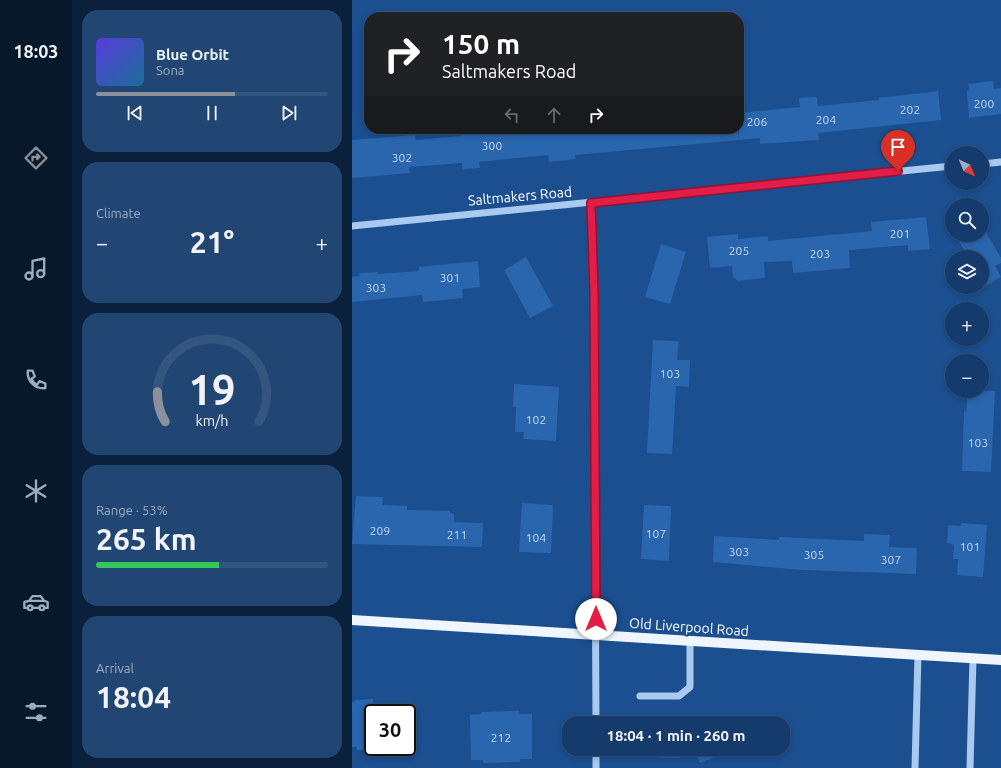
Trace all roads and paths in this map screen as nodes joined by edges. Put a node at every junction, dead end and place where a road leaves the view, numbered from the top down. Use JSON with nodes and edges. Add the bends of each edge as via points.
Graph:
{"nodes":[{"id":1,"x":1001,"y":162,"type":"edge"},
{"id":2,"x":989,"y":163,"type":"edge"},
{"id":3,"x":945,"y":167,"type":"edge"},
{"id":4,"x":591,"y":203,"type":"junction"},
{"id":5,"x":352,"y":226,"type":"edge"},
{"id":6,"x":352,"y":620,"type":"edge"},
{"id":7,"x":596,"y":635,"type":"junction"},
{"id":8,"x":690,"y":640,"type":"junction"},
{"id":9,"x":918,"y":655,"type":"junction"},
{"id":10,"x":973,"y":658,"type":"junction"},
{"id":11,"x":1001,"y":660,"type":"edge"},
{"id":12,"x":640,"y":696,"type":"dead end"},
{"id":13,"x":596,"y":716,"type":"edge"},
{"id":14,"x":596,"y":756,"type":"edge"},
{"id":15,"x":596,"y":768,"type":"edge"},
{"id":16,"x":915,"y":768,"type":"edge"},
{"id":17,"x":970,"y":768,"type":"edge"}],
"edges":[{"from":1,"to":2,"type":"street"},
{"from":3,"to":4,"type":"street","name":"Saltmakers Road"},
{"from":4,"to":5,"type":"street","name":"Saltmakers Road"},
{"from":4,"to":7,"type":"street"},
{"from":6,"to":7,"type":"main road","name":"Old Liverpool Road"},
{"from":7,"to":8,"type":"main road","name":"Old Liverpool Road"},
{"from":7,"to":13,"type":"street"},
{"from":8,"to":9,"type":"main road","name":"Old Liverpool Road"},
{"from":8,"to":12,"type":"street","via":[[690,687],[679,696]]},
{"from":9,"to":10,"type":"main road","name":"Old Liverpool Road"},
{"from":9,"to":16,"type":"street"},
{"from":10,"to":11,"type":"main road","name":"Old Liverpool Road"},
{"from":10,"to":17,"type":"street"},
{"from":14,"to":15,"type":"street"}]}
